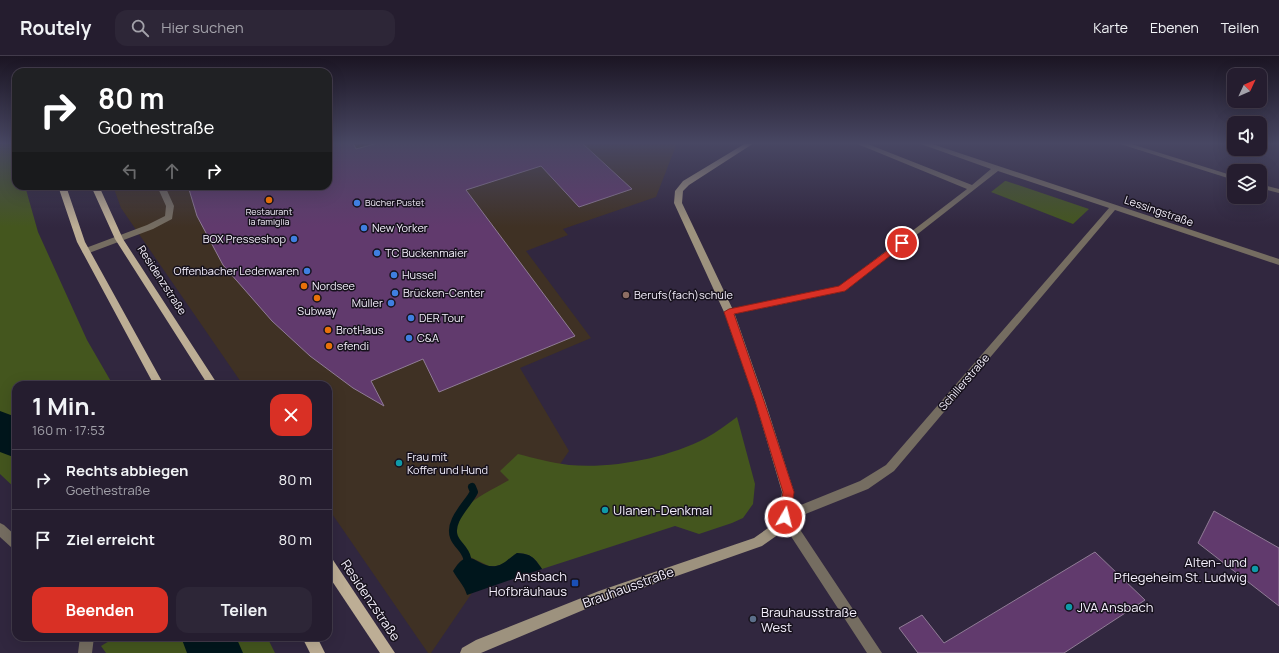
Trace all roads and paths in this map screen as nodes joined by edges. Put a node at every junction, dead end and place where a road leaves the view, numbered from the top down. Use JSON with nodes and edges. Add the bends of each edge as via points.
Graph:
{"nodes":[{"id":1,"x":706,"y":171,"type":"edge"},
{"id":2,"x":929,"y":171,"type":"edge"},
{"id":3,"x":993,"y":171,"type":"edge"},
{"id":4,"x":1005,"y":171,"type":"edge"},
{"id":5,"x":1211,"y":171,"type":"edge"},
{"id":6,"x":1227,"y":176,"type":"edge"},
{"id":7,"x":973,"y":188,"type":"junction"},
{"id":8,"x":1267,"y":188,"type":"edge"},
{"id":9,"x":63,"y":190,"type":"edge"},
{"id":10,"x":97,"y":190,"type":"edge"},
{"id":11,"x":163,"y":190,"type":"edge"},
{"id":12,"x":1279,"y":191,"type":"edge"},
{"id":13,"x":1114,"y":207,"type":"junction"},
{"id":14,"x":119,"y":239,"type":"junction"},
{"id":15,"x":86,"y":251,"type":"junction"},
{"id":16,"x":1279,"y":262,"type":"edge"},
{"id":17,"x":729,"y":312,"type":"junction"},
{"id":18,"x":157,"y":381,"type":"edge"},
{"id":19,"x":210,"y":381,"type":"edge"},
{"id":20,"x":785,"y":517,"type":"junction"},
{"id":21,"x":0,"y":529,"type":"edge"},
{"id":22,"x":12,"y":540,"type":"edge"},
{"id":23,"x":332,"y":570,"type":"edge"},
{"id":24,"x":86,"y":641,"type":"edge"},
{"id":25,"x":311,"y":641,"type":"edge"},
{"id":26,"x":85,"y":653,"type":"edge"},
{"id":27,"x":318,"y":653,"type":"edge"},
{"id":28,"x":388,"y":653,"type":"edge"},
{"id":29,"x":467,"y":653,"type":"edge"},
{"id":30,"x":875,"y":653,"type":"edge"}],
"edges":[{"from":1,"to":17,"type":"main road","via":[[686,183],[679,191],[678,203]]},
{"from":2,"to":7,"type":"street"},
{"from":3,"to":7,"type":"street"},
{"from":4,"to":13,"type":"street","name":"Lessingstraße"},
{"from":5,"to":6,"type":"street"},
{"from":7,"to":17,"type":"street","via":[[842,289]]},
{"from":8,"to":12,"type":"street"},
{"from":9,"to":15,"type":"main road","via":[[76,231]]},
{"from":10,"to":14,"type":"main road","name":"Residenzstraße"},
{"from":11,"to":14,"type":"street","via":[[170,206],[169,216],[150,227]]},
{"from":13,"to":16,"type":"street","name":"Lessingstraße"},
{"from":13,"to":20,"type":"street","name":"Schillerstraße","via":[[890,468],[864,485]]},
{"from":14,"to":15,"type":"street"},
{"from":14,"to":19,"type":"main road","name":"Residenzstraße"},
{"from":15,"to":18,"type":"main road"},
{"from":17,"to":20,"type":"main road","via":[[788,492]]},
{"from":20,"to":29,"type":"main road","name":"Brauhausstraße","via":[[775,530],[758,542],[600,597]]},
{"from":20,"to":30,"type":"street"},
{"from":21,"to":22,"type":"street"},
{"from":23,"to":28,"type":"main road","name":"Residenzstraße"},
{"from":24,"to":26,"type":"street"},
{"from":25,"to":27,"type":"main road"}]}
